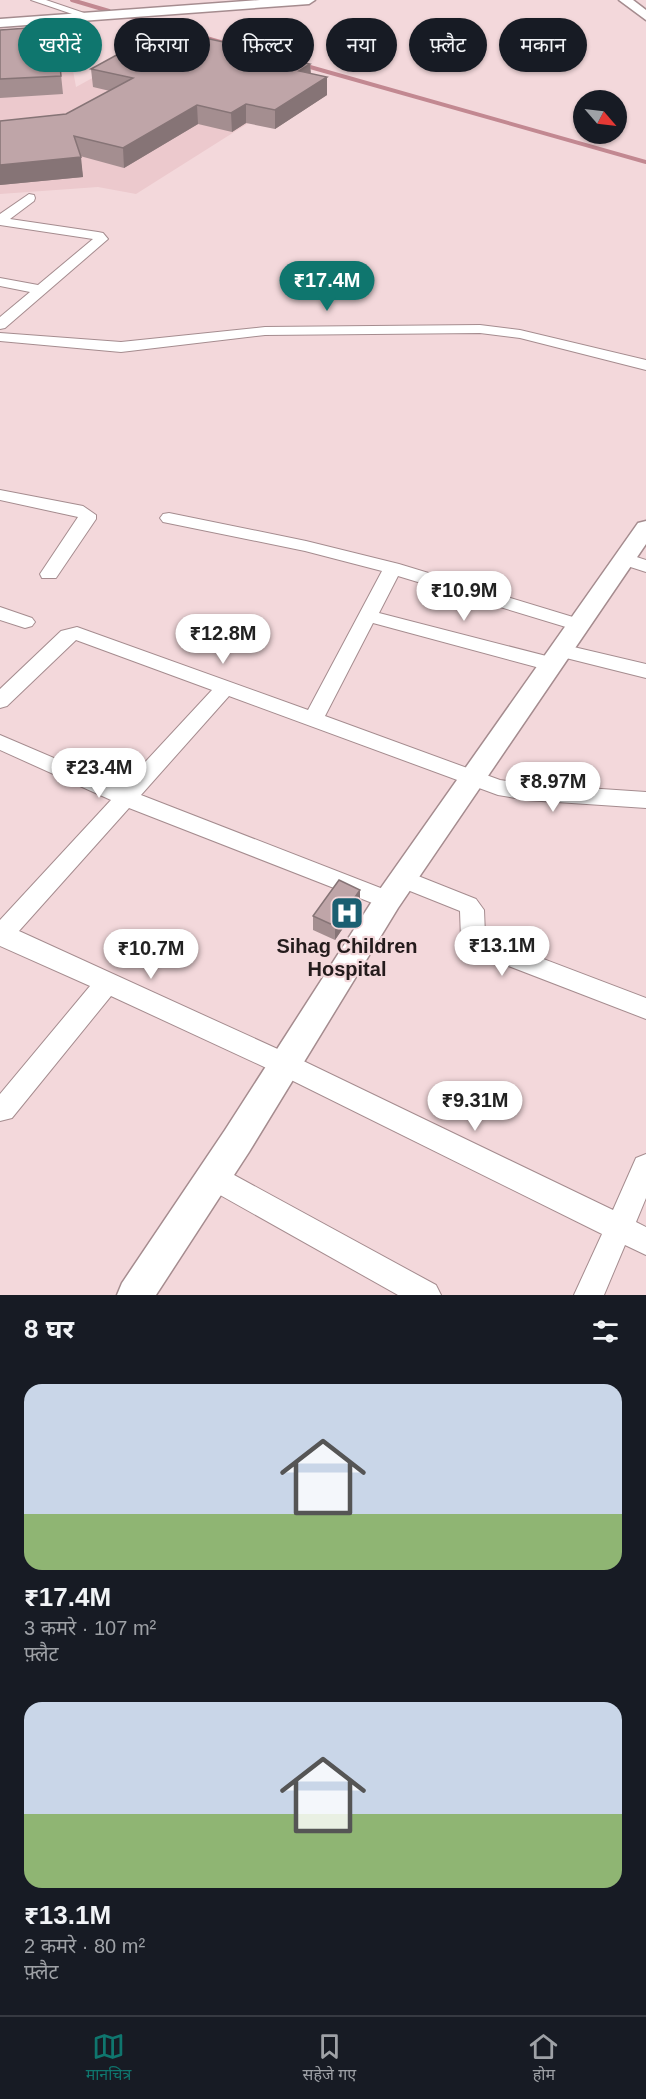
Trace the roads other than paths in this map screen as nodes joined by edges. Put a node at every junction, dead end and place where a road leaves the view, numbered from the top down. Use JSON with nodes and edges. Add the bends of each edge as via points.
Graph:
{"nodes":[{"id":1,"x":36,"y":0,"type":"edge"},
{"id":2,"x":309,"y":0,"type":"edge"},
{"id":3,"x":625,"y":0,"type":"edge"},
{"id":4,"x":88,"y":16,"type":"junction"},
{"id":5,"x":646,"y":16,"type":"edge"},
{"id":6,"x":0,"y":23,"type":"edge"},
{"id":7,"x":29,"y":198,"type":"dead end"},
{"id":8,"x":0,"y":220,"type":"edge"},
{"id":9,"x":0,"y":282,"type":"edge"},
{"id":10,"x":42,"y":290,"type":"junction"},
{"id":11,"x":0,"y":325,"type":"edge"},
{"id":12,"x":0,"y":337,"type":"edge"},
{"id":13,"x":646,"y":365,"type":"edge"},
{"id":14,"x":0,"y":495,"type":"edge"},
{"id":15,"x":169,"y":518,"type":"dead end"},
{"id":16,"x":646,"y":528,"type":"edge"},
{"id":17,"x":635,"y":563,"type":"edge"},
{"id":18,"x":393,"y":568,"type":"junction"},
{"id":19,"x":49,"y":574,"type":"dead end"},
{"id":20,"x":0,"y":613,"type":"edge"},
{"id":21,"x":368,"y":616,"type":"junction"},
{"id":22,"x":25,"y":622,"type":"dead end"},
{"id":23,"x":579,"y":625,"type":"junction"},
{"id":24,"x":556,"y":657,"type":"junction"},
{"id":25,"x":646,"y":671,"type":"edge"},
{"id":26,"x":226,"y":687,"type":"junction"},
{"id":27,"x":0,"y":701,"type":"edge"},
{"id":28,"x":313,"y":719,"type":"junction"},
{"id":29,"x":0,"y":742,"type":"edge"},
{"id":30,"x":474,"y":778,"type":"junction"},
{"id":31,"x":127,"y":798,"type":"junction"},
{"id":32,"x":645,"y":798,"type":"edge"},
{"id":33,"x":396,"y":890,"type":"junction"},
{"id":34,"x":1,"y":935,"type":"edge"},
{"id":35,"x":107,"y":983,"type":"junction"},
{"id":36,"x":646,"y":1009,"type":"edge"},
{"id":37,"x":284,"y":1064,"type":"junction"},
{"id":38,"x":3,"y":1110,"type":"dead end"},
{"id":39,"x":646,"y":1167,"type":"edge"},
{"id":40,"x":214,"y":1177,"type":"junction"},
{"id":41,"x":618,"y":1227,"type":"junction"},
{"id":42,"x":646,"y":1241,"type":"edge"},
{"id":43,"x":135,"y":1295,"type":"edge"},
{"id":44,"x":426,"y":1295,"type":"edge"},
{"id":45,"x":589,"y":1295,"type":"edge"}],
"edges":[{"from":1,"to":4,"type":"street"},
{"from":2,"to":4,"type":"street"},
{"from":3,"to":5,"type":"street"},
{"from":4,"to":6,"type":"street"},
{"from":7,"to":8,"type":"street"},
{"from":8,"to":10,"type":"street","via":[[101,238]]},
{"from":9,"to":10,"type":"street"},
{"from":10,"to":11,"type":"street"},
{"from":12,"to":13,"type":"street","via":[[121,347],[265,331],[480,329],[520,334]]},
{"from":14,"to":19,"type":"street","via":[[87,515]]},
{"from":15,"to":18,"type":"street"},
{"from":16,"to":17,"type":"street"},
{"from":17,"to":23,"type":"street"},
{"from":18,"to":21,"type":"street"},
{"from":18,"to":23,"type":"street"},
{"from":20,"to":22,"type":"street"},
{"from":21,"to":24,"type":"street"},
{"from":21,"to":28,"type":"street"},
{"from":23,"to":24,"type":"street"},
{"from":24,"to":25,"type":"street"},
{"from":24,"to":30,"type":"street"},
{"from":26,"to":27,"type":"street","via":[[77,633],[63,639]]},
{"from":26,"to":28,"type":"street"},
{"from":26,"to":31,"type":"street"},
{"from":28,"to":30,"type":"street"},
{"from":29,"to":31,"type":"street"},
{"from":30,"to":32,"type":"street","via":[[527,792]]},
{"from":30,"to":33,"type":"street"},
{"from":31,"to":33,"type":"street"},
{"from":31,"to":34,"type":"street"},
{"from":33,"to":36,"type":"street","via":[[468,905],[472,910],[473,939],[480,945]]},
{"from":33,"to":37,"type":"street"},
{"from":34,"to":35,"type":"street"},
{"from":35,"to":37,"type":"street"},
{"from":35,"to":38,"type":"street"},
{"from":37,"to":40,"type":"street"},
{"from":37,"to":41,"type":"street"},
{"from":39,"to":41,"type":"street"},
{"from":40,"to":43,"type":"street"},
{"from":40,"to":44,"type":"street"},
{"from":41,"to":42,"type":"street"},
{"from":41,"to":45,"type":"street"}]}
